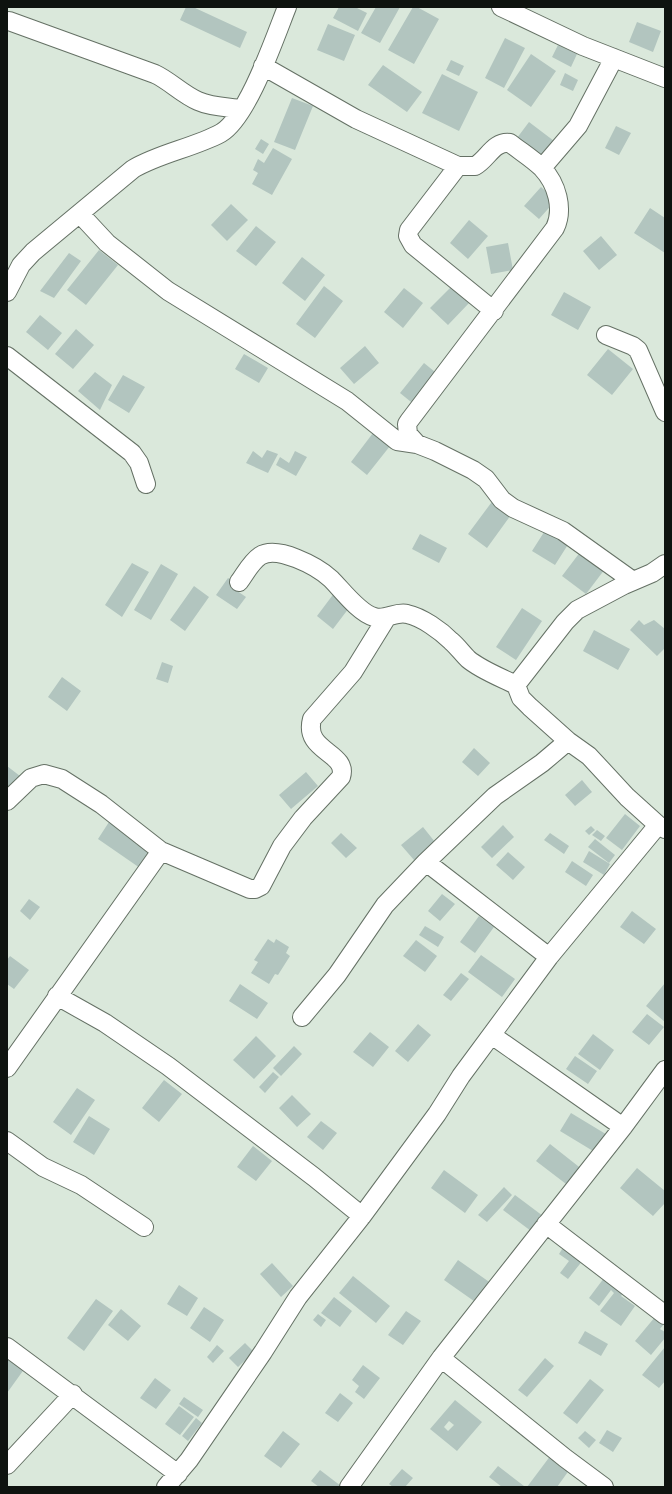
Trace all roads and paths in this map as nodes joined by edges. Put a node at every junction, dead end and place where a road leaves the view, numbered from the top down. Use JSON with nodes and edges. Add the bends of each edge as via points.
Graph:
{"nodes":[{"id":1,"x":287,"y":7,"type":"edge"},
{"id":2,"x":501,"y":7,"type":"edge"},
{"id":3,"x":11,"y":17,"type":"edge"},
{"id":4,"x":614,"y":58,"type":"junction"},
{"id":5,"x":263,"y":66,"type":"junction"},
{"id":6,"x":665,"y":78,"type":"edge"},
{"id":7,"x":241,"y":109,"type":"junction"},
{"id":8,"x":458,"y":166,"type":"junction"},
{"id":9,"x":542,"y":168,"type":"junction"},
{"id":10,"x":80,"y":214,"type":"junction"},
{"id":11,"x":7,"y":292,"type":"edge"},
{"id":12,"x":494,"y":311,"type":"junction"},
{"id":13,"x":606,"y":335,"type":"dead end"},
{"id":14,"x":7,"y":356,"type":"edge"},
{"id":15,"x":665,"y":412,"type":"edge"},
{"id":16,"x":417,"y":444,"type":"junction"},
{"id":17,"x":146,"y":484,"type":"dead end"},
{"id":18,"x":665,"y":564,"type":"edge"},
{"id":19,"x":633,"y":581,"type":"junction"},
{"id":20,"x":239,"y":582,"type":"dead end"},
{"id":21,"x":387,"y":617,"type":"junction"},
{"id":22,"x":516,"y":685,"type":"junction"},
{"id":23,"x":568,"y":741,"type":"junction"},
{"id":24,"x":7,"y":801,"type":"edge"},
{"id":25,"x":661,"y":827,"type":"edge"},
{"id":26,"x":161,"y":851,"type":"junction"},
{"id":27,"x":426,"y":862,"type":"junction"},
{"id":28,"x":549,"y":956,"type":"junction"},
{"id":29,"x":57,"y":996,"type":"junction"},
{"id":30,"x":302,"y":1017,"type":"dead end"},
{"id":31,"x":493,"y":1036,"type":"junction"},
{"id":32,"x":7,"y":1068,"type":"edge"},
{"id":33,"x":665,"y":1070,"type":"edge"},
{"id":34,"x":623,"y":1127,"type":"junction"},
{"id":35,"x":7,"y":1141,"type":"edge"},
{"id":36,"x":362,"y":1216,"type":"junction"},
{"id":37,"x":546,"y":1224,"type":"junction"},
{"id":38,"x":144,"y":1228,"type":"dead end"},
{"id":39,"x":665,"y":1315,"type":"edge"},
{"id":40,"x":7,"y":1347,"type":"edge"},
{"id":41,"x":441,"y":1358,"type":"junction"},
{"id":42,"x":73,"y":1394,"type":"junction"},
{"id":43,"x":7,"y":1464,"type":"edge"},
{"id":44,"x":172,"y":1480,"type":"edge"},
{"id":45,"x":350,"y":1487,"type":"edge"},
{"id":46,"x":604,"y":1487,"type":"edge"}],
"edges":[{"from":1,"to":5,"type":"street"},
{"from":2,"to":4,"type":"street"},
{"from":3,"to":7,"type":"street","via":[[155,74],[201,102]]},
{"from":4,"to":6,"type":"street"},
{"from":4,"to":9,"type":"street","via":[[578,126]]},
{"from":5,"to":7,"type":"street"},
{"from":5,"to":8,"type":"street","via":[[356,118]]},
{"from":7,"to":10,"type":"street","via":[[229,127],[221,132],[144,162],[133,169]]},
{"from":8,"to":9,"type":"street","via":[[475,166],[503,142],[510,143]]},
{"from":8,"to":12,"type":"street","via":[[409,230],[408,236],[413,245]]},
{"from":9,"to":12,"type":"street","via":[[554,188],[560,207],[560,218],[547,242]]},
{"from":10,"to":11,"type":"street","via":[[33,252],[21,265]]},
{"from":10,"to":16,"type":"street","via":[[107,242],[168,291],[347,401],[397,441]]},
{"from":12,"to":16,"type":"street","via":[[408,424],[408,434]]},
{"from":13,"to":15,"type":"street","via":[[638,350]]},
{"from":14,"to":17,"type":"street","via":[[132,453],[139,463]]},
{"from":16,"to":19,"type":"street","via":[[473,470],[486,479],[508,504],[563,531]]},
{"from":18,"to":19,"type":"street"},
{"from":19,"to":22,"type":"street","via":[[577,610]]},
{"from":20,"to":21,"type":"street","via":[[254,560],[266,553],[279,552],[323,573],[357,605],[375,617]]},
{"from":21,"to":22,"type":"street","via":[[397,613],[408,614],[421,620],[444,634],[479,667]]},
{"from":21,"to":26,"type":"street","via":[[353,672],[312,719],[310,727],[313,739],[342,765],[341,777],[303,818],[282,846],[261,886],[250,889]]},
{"from":22,"to":23,"type":"street","via":[[521,698]]},
{"from":23,"to":25,"type":"street","via":[[589,756],[627,797]]},
{"from":23,"to":27,"type":"street","via":[[495,796]]},
{"from":24,"to":26,"type":"street","via":[[31,778],[44,774],[62,779],[101,804]]},
{"from":25,"to":28,"type":"street"},
{"from":26,"to":29,"type":"street"},
{"from":27,"to":28,"type":"street"},
{"from":27,"to":30,"type":"street","via":[[385,905],[337,975]]},
{"from":28,"to":31,"type":"street"},
{"from":29,"to":32,"type":"street"},
{"from":29,"to":36,"type":"street","via":[[105,1023],[168,1066]]},
{"from":31,"to":34,"type":"street"},
{"from":31,"to":36,"type":"street","via":[[461,1076],[437,1114]]},
{"from":33,"to":34,"type":"street"},
{"from":34,"to":37,"type":"street"},
{"from":35,"to":38,"type":"street","via":[[43,1167],[81,1185]]},
{"from":36,"to":44,"type":"street","via":[[298,1297],[263,1352]]},
{"from":37,"to":39,"type":"street"},
{"from":37,"to":41,"type":"street"},
{"from":40,"to":42,"type":"street"},
{"from":41,"to":45,"type":"street"},
{"from":41,"to":46,"type":"street"},
{"from":42,"to":43,"type":"street"},
{"from":42,"to":44,"type":"street"}]}
